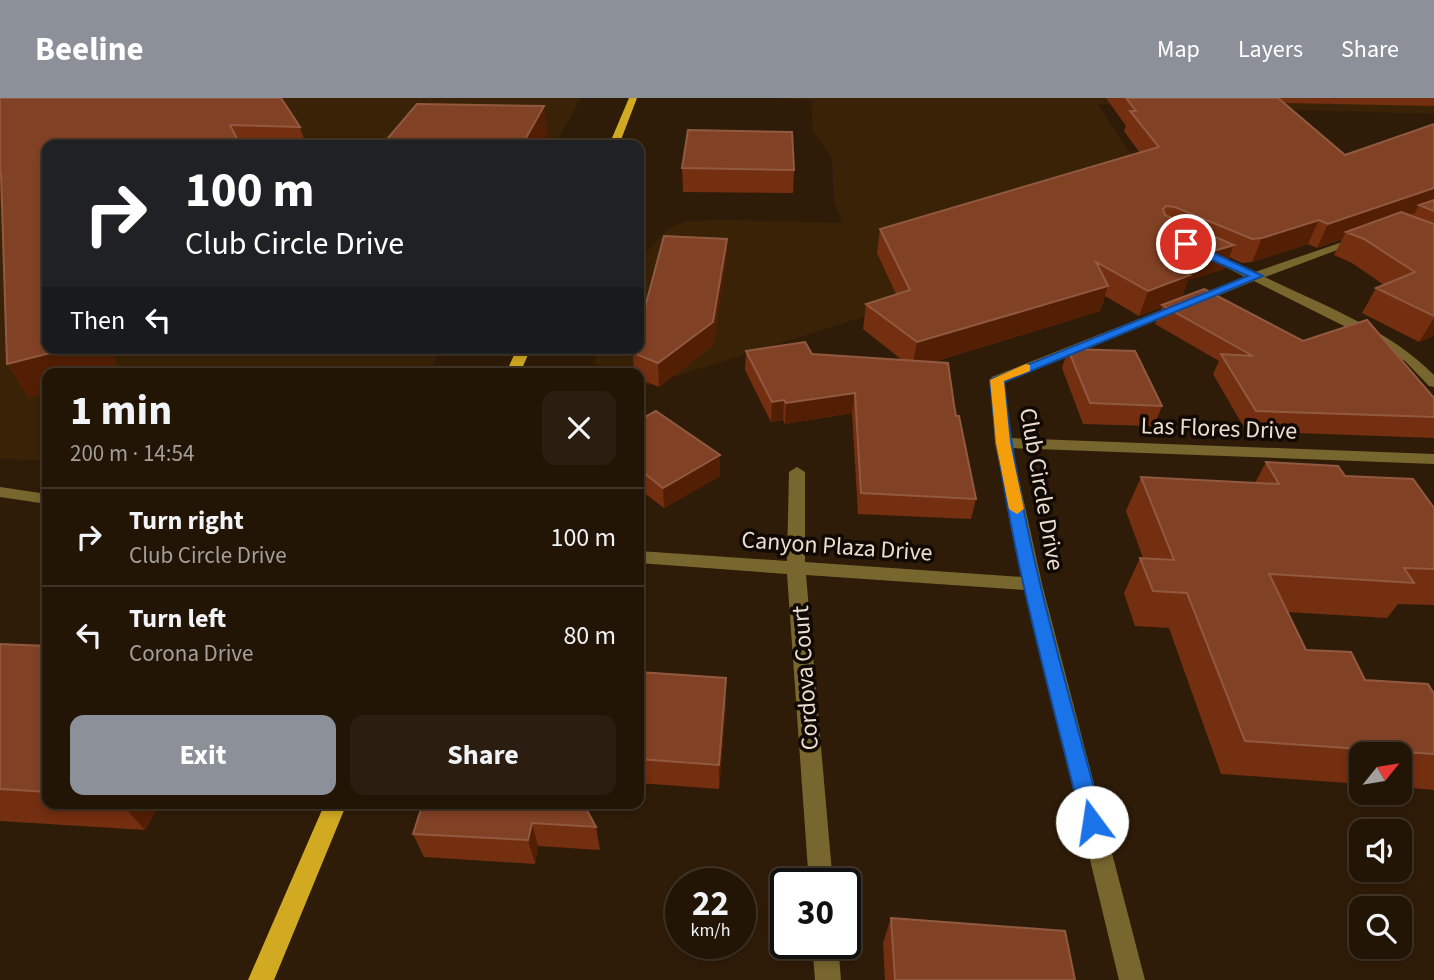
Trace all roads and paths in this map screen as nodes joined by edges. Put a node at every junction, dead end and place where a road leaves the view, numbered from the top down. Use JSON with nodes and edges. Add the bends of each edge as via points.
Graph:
{"nodes":[{"id":1,"x":634,"y":98,"type":"edge"},
{"id":2,"x":616,"y":140,"type":"edge"},
{"id":3,"x":1373,"y":234,"type":"edge"},
{"id":4,"x":1186,"y":244,"type":"edge"},
{"id":5,"x":1257,"y":276,"type":"junction"},
{"id":6,"x":1434,"y":383,"type":"edge"},
{"id":7,"x":1003,"y":443,"type":"junction"},
{"id":8,"x":1434,"y":459,"type":"edge"},
{"id":9,"x":797,"y":472,"type":"dead end"},
{"id":10,"x":0,"y":492,"type":"edge"},
{"id":11,"x":42,"y":499,"type":"edge"},
{"id":12,"x":644,"y":556,"type":"edge"},
{"id":13,"x":796,"y":568,"type":"junction"},
{"id":14,"x":1033,"y":584,"type":"junction"},
{"id":15,"x":333,"y":809,"type":"edge"},
{"id":16,"x":820,"y":868,"type":"edge"},
{"id":17,"x":826,"y":959,"type":"edge"},
{"id":18,"x":261,"y":980,"type":"edge"},
{"id":19,"x":828,"y":980,"type":"edge"},
{"id":20,"x":1132,"y":980,"type":"edge"}],
"edges":[{"from":1,"to":2,"type":"main road"},
{"from":3,"to":5,"type":"street","name":"Club Circle Drive"},
{"from":4,"to":5,"type":"street"},
{"from":5,"to":6,"type":"street","via":[[1410,358]]},
{"from":5,"to":7,"type":"street","name":"Club Circle Drive","via":[[997,380]]},
{"from":7,"to":8,"type":"street","name":"Las Flores Drive"},
{"from":7,"to":14,"type":"street","name":"Club Circle Drive"},
{"from":9,"to":13,"type":"street","name":"Cordova Court"},
{"from":10,"to":11,"type":"street"},
{"from":12,"to":13,"type":"street","name":"Canyon Plaza Drive"},
{"from":13,"to":14,"type":"street","name":"Canyon Plaza Drive"},
{"from":13,"to":16,"type":"street","name":"Cordova Court"},
{"from":14,"to":20,"type":"street","name":"Club Circle Drive"},
{"from":15,"to":18,"type":"main road"},
{"from":17,"to":19,"type":"street"}]}
